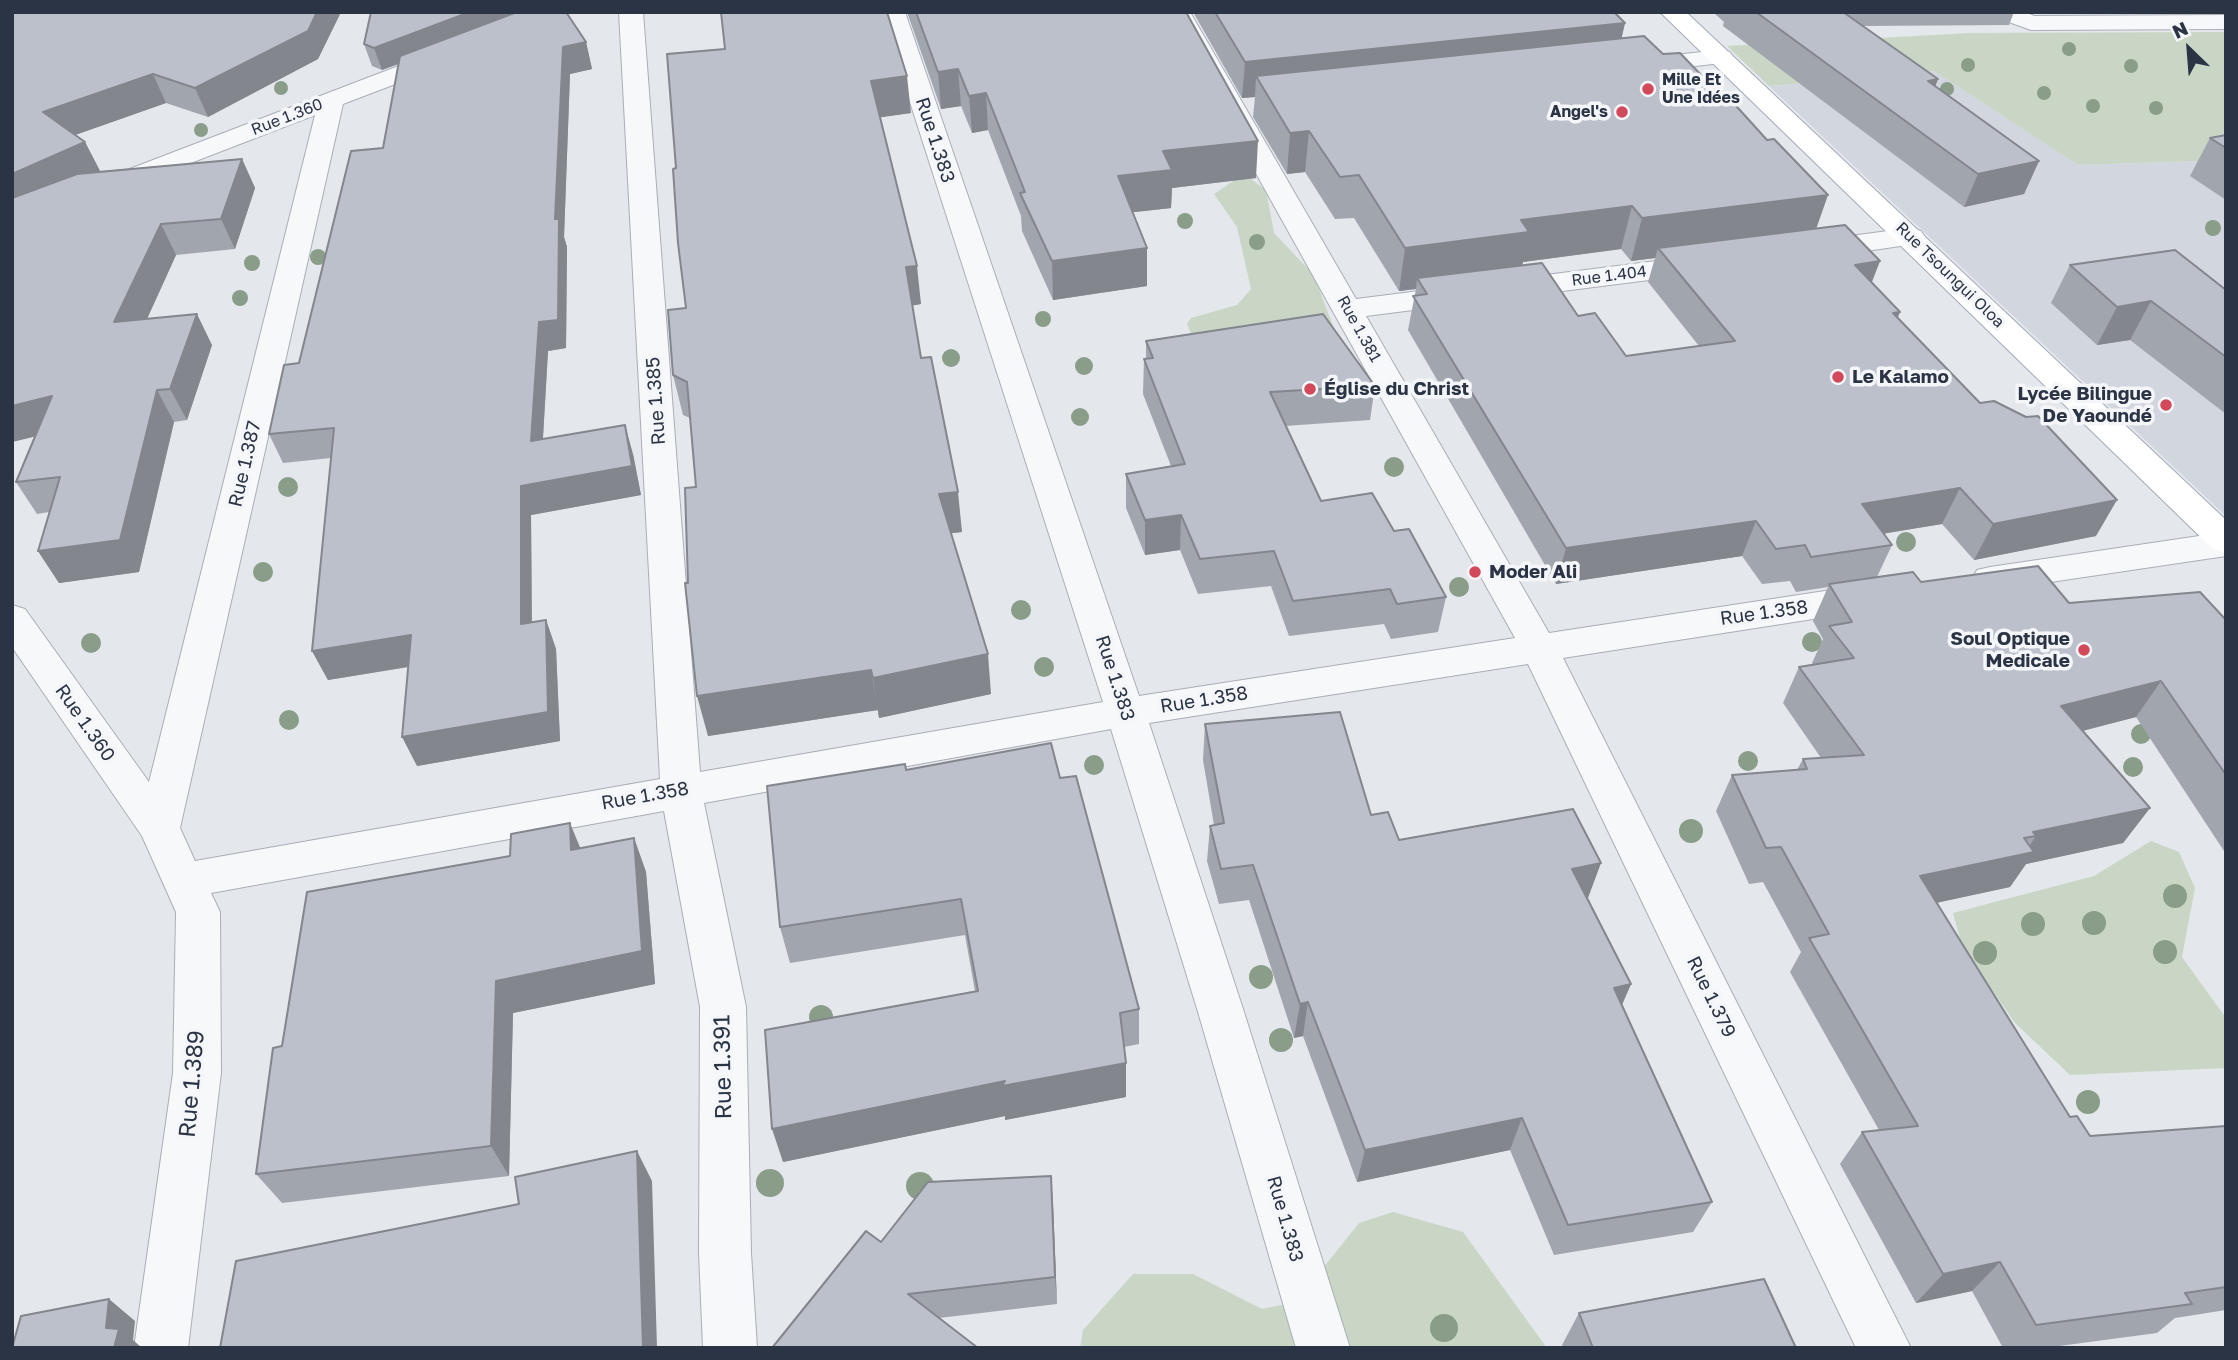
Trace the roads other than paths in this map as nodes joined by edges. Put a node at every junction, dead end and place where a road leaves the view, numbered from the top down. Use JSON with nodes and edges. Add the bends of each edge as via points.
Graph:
{"nodes":[{"id":1,"x":631,"y":12,"type":"edge"},
{"id":2,"x":893,"y":12,"type":"edge"},
{"id":3,"x":1178,"y":12,"type":"edge"},
{"id":4,"x":1672,"y":12,"type":"edge"},
{"id":5,"x":2003,"y":12,"type":"edge"},
{"id":6,"x":2226,"y":22,"type":"edge"},
{"id":7,"x":473,"y":46,"type":"edge"},
{"id":8,"x":1721,"y":57,"type":"junction"},
{"id":9,"x":1609,"y":69,"type":"edge"},
{"id":10,"x":331,"y":100,"type":"junction"},
{"id":11,"x":12,"y":224,"type":"edge"},
{"id":12,"x":1911,"y":237,"type":"junction"},
{"id":13,"x":1787,"y":253,"type":"edge"},
{"id":14,"x":1732,"y":260,"type":"edge"},
{"id":15,"x":1348,"y":309,"type":"junction"},
{"id":16,"x":2226,"y":543,"type":"edge"},
{"id":17,"x":1951,"y":585,"type":"edge"},
{"id":18,"x":1909,"y":591,"type":"edge"},
{"id":19,"x":12,"y":618,"type":"edge"},
{"id":20,"x":1538,"y":646,"type":"junction"},
{"id":21,"x":1127,"y":712,"type":"junction"},
{"id":22,"x":681,"y":789,"type":"junction"},
{"id":23,"x":159,"y":828,"type":"junction"},
{"id":24,"x":186,"y":880,"type":"junction"},
{"id":25,"x":161,"y":1348,"type":"edge"},
{"id":26,"x":730,"y":1348,"type":"edge"},
{"id":27,"x":1323,"y":1348,"type":"edge"},
{"id":28,"x":1884,"y":1348,"type":"edge"}],
"edges":[{"from":1,"to":22,"type":"street","name":"Rue 1.385"},
{"from":2,"to":21,"type":"street","name":"Rue 1.383"},
{"from":3,"to":15,"type":"street","name":"Rue 1.381","via":[[1248,108]]},
{"from":4,"to":8,"type":"main road","name":"Rue Tsoungui Oloa"},
{"from":5,"to":6,"type":"street","via":[[2031,23]]},
{"from":7,"to":10,"type":"street","name":"Rue 1.360"},
{"from":8,"to":9,"type":"street"},
{"from":8,"to":12,"type":"main road","name":"Rue Tsoungui Oloa"},
{"from":10,"to":11,"type":"street","name":"Rue 1.360"},
{"from":10,"to":23,"type":"street","name":"Rue 1.387"},
{"from":12,"to":13,"type":"street"},
{"from":12,"to":16,"type":"main road","name":"Rue Tsoungui Oloa"},
{"from":14,"to":15,"type":"street","name":"Rue 1.404"},
{"from":15,"to":20,"type":"street","name":"Rue 1.381"},
{"from":16,"to":17,"type":"street"},
{"from":18,"to":20,"type":"street","name":"Rue 1.358"},
{"from":19,"to":23,"type":"street","name":"Rue 1.360"},
{"from":20,"to":21,"type":"street","name":"Rue 1.358"},
{"from":20,"to":28,"type":"street","name":"Rue 1.379"},
{"from":21,"to":22,"type":"street","name":"Rue 1.358"},
{"from":21,"to":27,"type":"street","name":"Rue 1.383"},
{"from":22,"to":24,"type":"street","name":"Rue 1.358"},
{"from":22,"to":26,"type":"street","name":"Rue 1.391","via":[[723,1007]]},
{"from":23,"to":24,"type":"street","name":"Rue 1.389"},
{"from":24,"to":25,"type":"street","name":"Rue 1.389","via":[[198,912],[197,1073]]}]}
